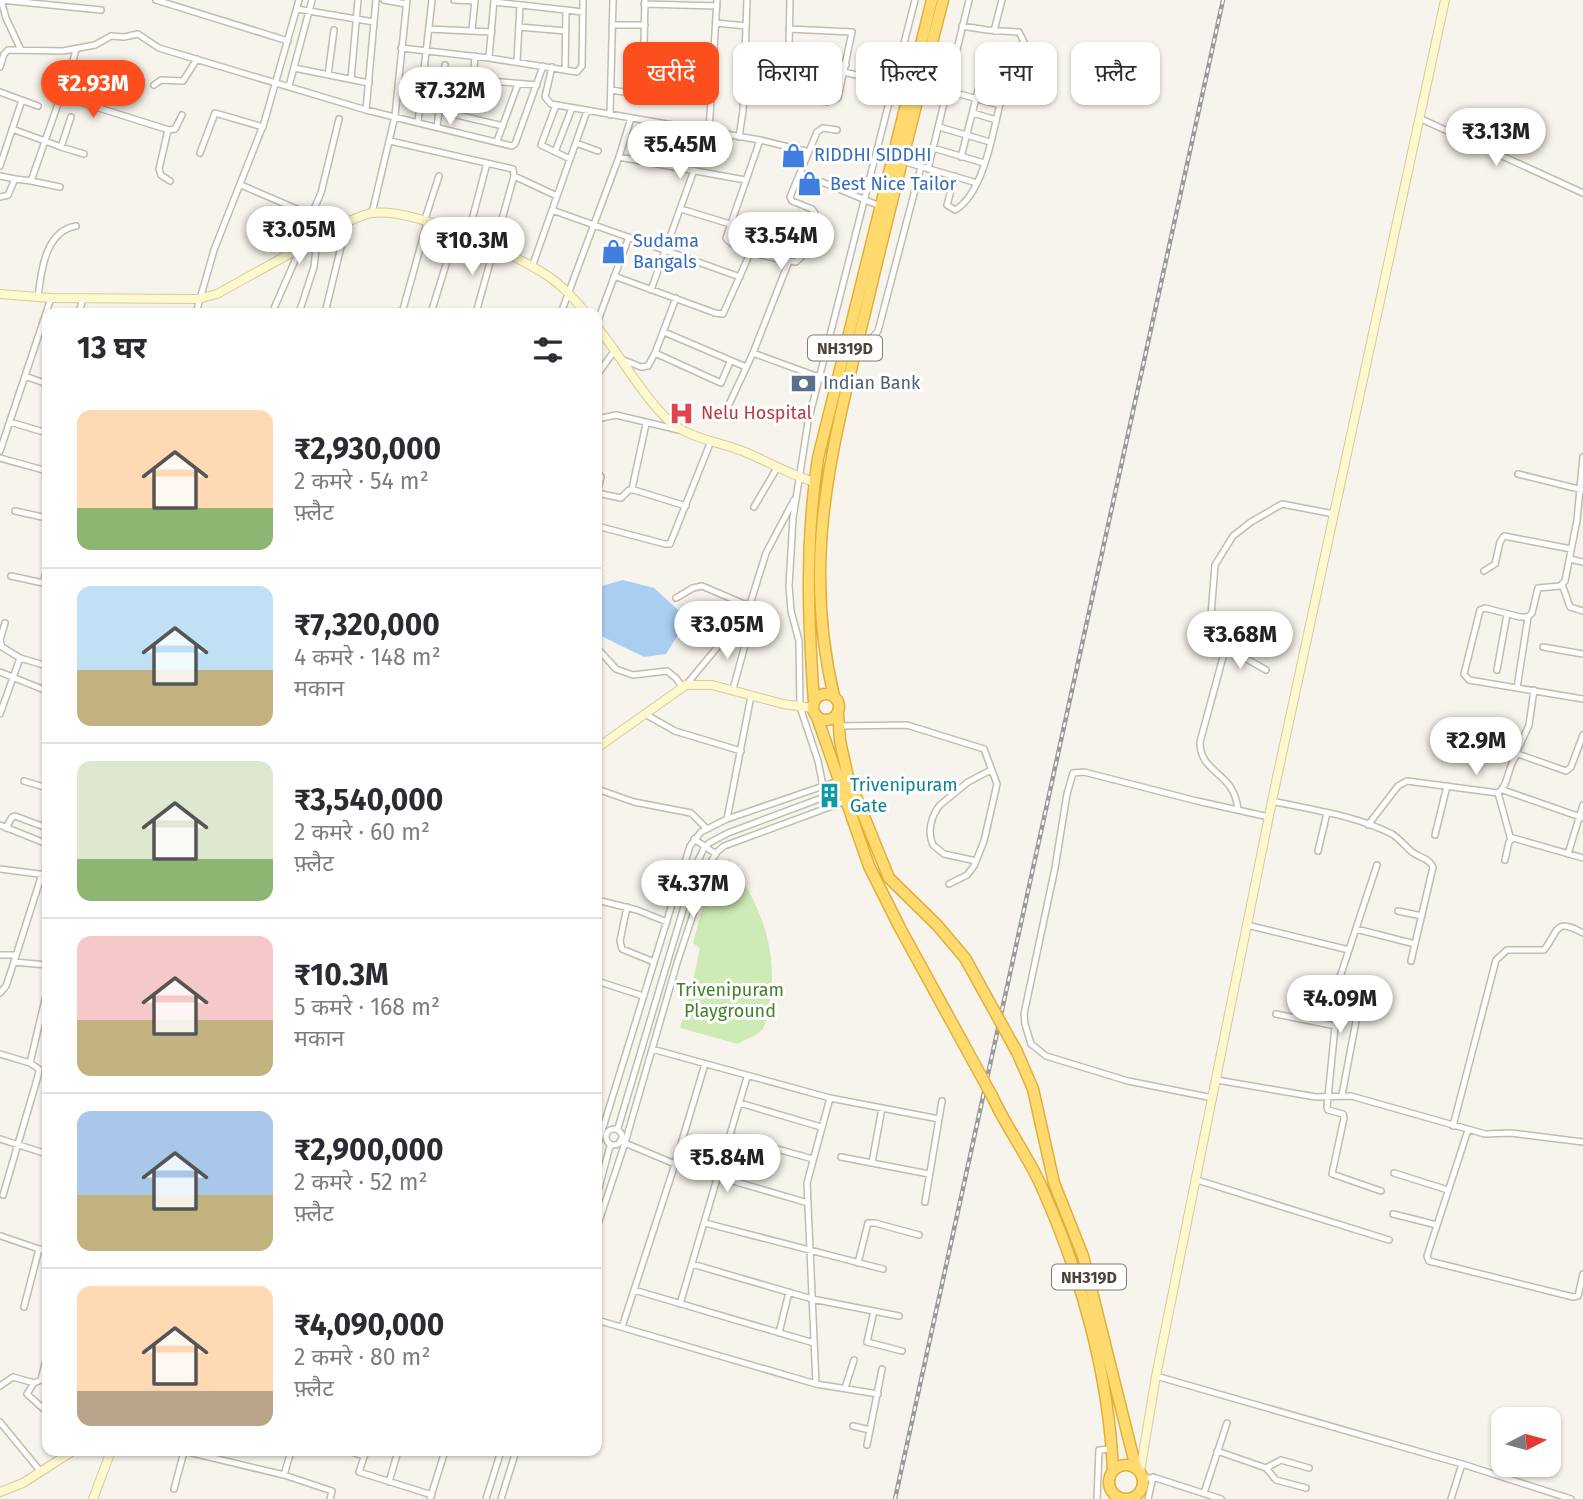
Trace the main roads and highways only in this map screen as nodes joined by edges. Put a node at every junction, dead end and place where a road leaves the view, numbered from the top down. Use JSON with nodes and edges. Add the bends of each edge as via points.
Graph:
{"nodes":[{"id":1,"x":932,"y":0,"type":"edge"},
{"id":2,"x":943,"y":0,"type":"edge"},
{"id":3,"x":834,"y":696,"type":"junction"},
{"id":4,"x":815,"y":709,"type":"junction"},
{"id":5,"x":838,"y":714,"type":"junction"},
{"id":6,"x":847,"y":789,"type":"junction"},
{"id":7,"x":1113,"y":1471,"type":"junction"},
{"id":8,"x":1143,"y":1474,"type":"junction"},
{"id":9,"x":1115,"y":1496,"type":"edge"},
{"id":10,"x":1134,"y":1498,"type":"edge"}],
"edges":[{"from":1,"to":4,"type":"highway","number":"NH319D","via":[[815,482],[807,575]]},
{"from":2,"to":3,"type":"highway","number":"NH319D","via":[[833,442],[822,529],[820,613]]},
{"from":3,"to":4,"type":"highway","via":[[824,694]]},
{"from":3,"to":5,"type":"highway"},
{"from":4,"to":5,"type":"highway","via":[[821,720]]},
{"from":4,"to":6,"type":"highway","number":"NH319D"},
{"from":5,"to":6,"type":"highway","number":"NH319D"},
{"from":6,"to":7,"type":"highway","number":"NH319D","bridge":true,"via":[[882,894],[1027,1158],[1064,1242],[1102,1378]]},
{"from":6,"to":8,"type":"highway","number":"NH319D","bridge":true,"via":[[889,878],[965,958],[1033,1089],[1054,1183],[1083,1256]]},
{"from":7,"to":8,"type":"highway","via":[[1124,1465]]},
{"from":7,"to":9,"type":"highway","via":[[1110,1483]]},
{"from":8,"to":10,"type":"highway","via":[[1141,1490]]},
{"from":9,"to":10,"type":"highway"}]}
